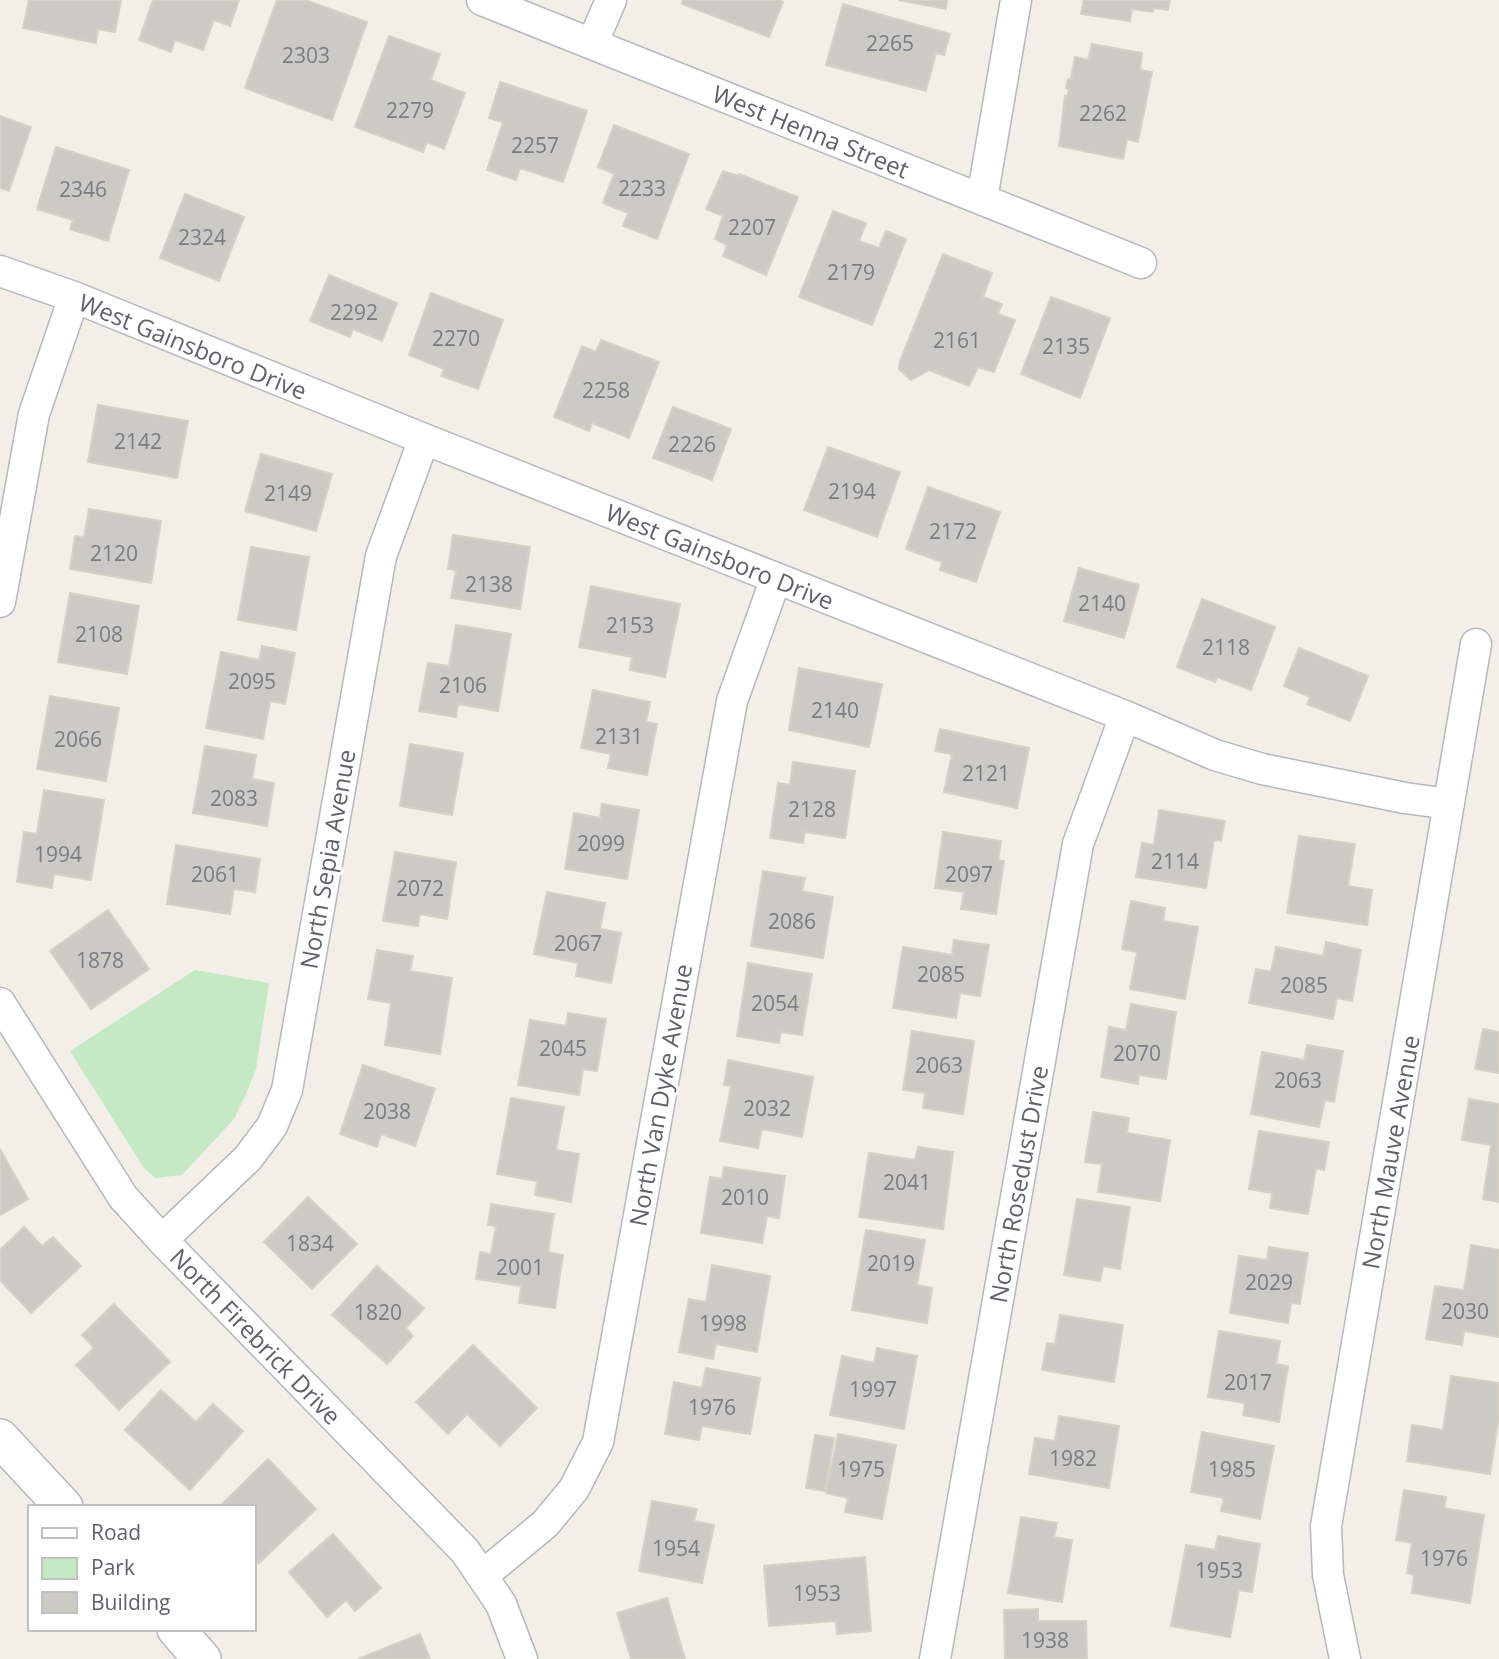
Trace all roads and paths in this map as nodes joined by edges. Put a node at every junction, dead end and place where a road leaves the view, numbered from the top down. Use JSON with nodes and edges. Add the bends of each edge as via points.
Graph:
{"nodes":[{"id":1,"x":482,"y":0,"type":"edge"},
{"id":2,"x":611,"y":0,"type":"edge"},
{"id":3,"x":1016,"y":0,"type":"edge"},
{"id":4,"x":592,"y":44,"type":"junction"},
{"id":5,"x":982,"y":199,"type":"junction"},
{"id":6,"x":1141,"y":263,"type":"dead end"},
{"id":7,"x":0,"y":271,"type":"edge"},
{"id":8,"x":74,"y":298,"type":"junction"},
{"id":9,"x":424,"y":439,"type":"junction"},
{"id":10,"x":776,"y":578,"type":"junction"},
{"id":11,"x":0,"y":602,"type":"edge"},
{"id":12,"x":1476,"y":644,"type":"dead end"},
{"id":13,"x":1125,"y":716,"type":"junction"},
{"id":14,"x":1450,"y":804,"type":"junction"},
{"id":15,"x":0,"y":1003,"type":"edge"},
{"id":16,"x":162,"y":1240,"type":"junction"},
{"id":17,"x":0,"y":1438,"type":"edge"},
{"id":18,"x":62,"y":1505,"type":"edge"},
{"id":19,"x":482,"y":1576,"type":"junction"},
{"id":20,"x":178,"y":1631,"type":"edge"},
{"id":21,"x":202,"y":1659,"type":"edge"},
{"id":22,"x":522,"y":1659,"type":"edge"},
{"id":23,"x":935,"y":1659,"type":"edge"},
{"id":24,"x":1345,"y":1659,"type":"edge"}],
"edges":[{"from":1,"to":4,"type":"street","name":"West Henna Street"},
{"from":2,"to":4,"type":"street"},
{"from":3,"to":5,"type":"street"},
{"from":4,"to":5,"type":"street","name":"West Henna Street"},
{"from":5,"to":6,"type":"street","name":"West Henna Street"},
{"from":7,"to":8,"type":"street","name":"West Gainsboro Drive"},
{"from":8,"to":9,"type":"street","name":"West Gainsboro Drive"},
{"from":8,"to":11,"type":"street","via":[[34,414]]},
{"from":9,"to":10,"type":"street","name":"West Gainsboro Drive"},
{"from":9,"to":16,"type":"street","name":"North Sepia Avenue","via":[[381,556],[287,1090],[272,1126],[248,1158]]},
{"from":10,"to":13,"type":"street","name":"West Gainsboro Drive"},
{"from":10,"to":19,"type":"street","name":"North Van Dyke Avenue","via":[[732,701],[597,1442],[574,1489],[545,1524]]},
{"from":12,"to":14,"type":"street","name":"North Mauve Avenue"},
{"from":13,"to":14,"type":"street","name":"West Gainsboro Drive","via":[[1215,755],[1262,769]]},
{"from":13,"to":23,"type":"street","name":"North Rosedust Drive","via":[[1078,844]]},
{"from":14,"to":24,"type":"street","name":"North Mauve Avenue","via":[[1326,1527],[1328,1575]]},
{"from":15,"to":16,"type":"street","name":"North Firebrick Drive","via":[[123,1197]]},
{"from":16,"to":19,"type":"street","name":"North Firebrick Drive","via":[[466,1551]]},
{"from":17,"to":18,"type":"street"},
{"from":19,"to":22,"type":"street","name":"North Firebrick Drive","via":[[501,1604]]},
{"from":20,"to":21,"type":"street"}]}
